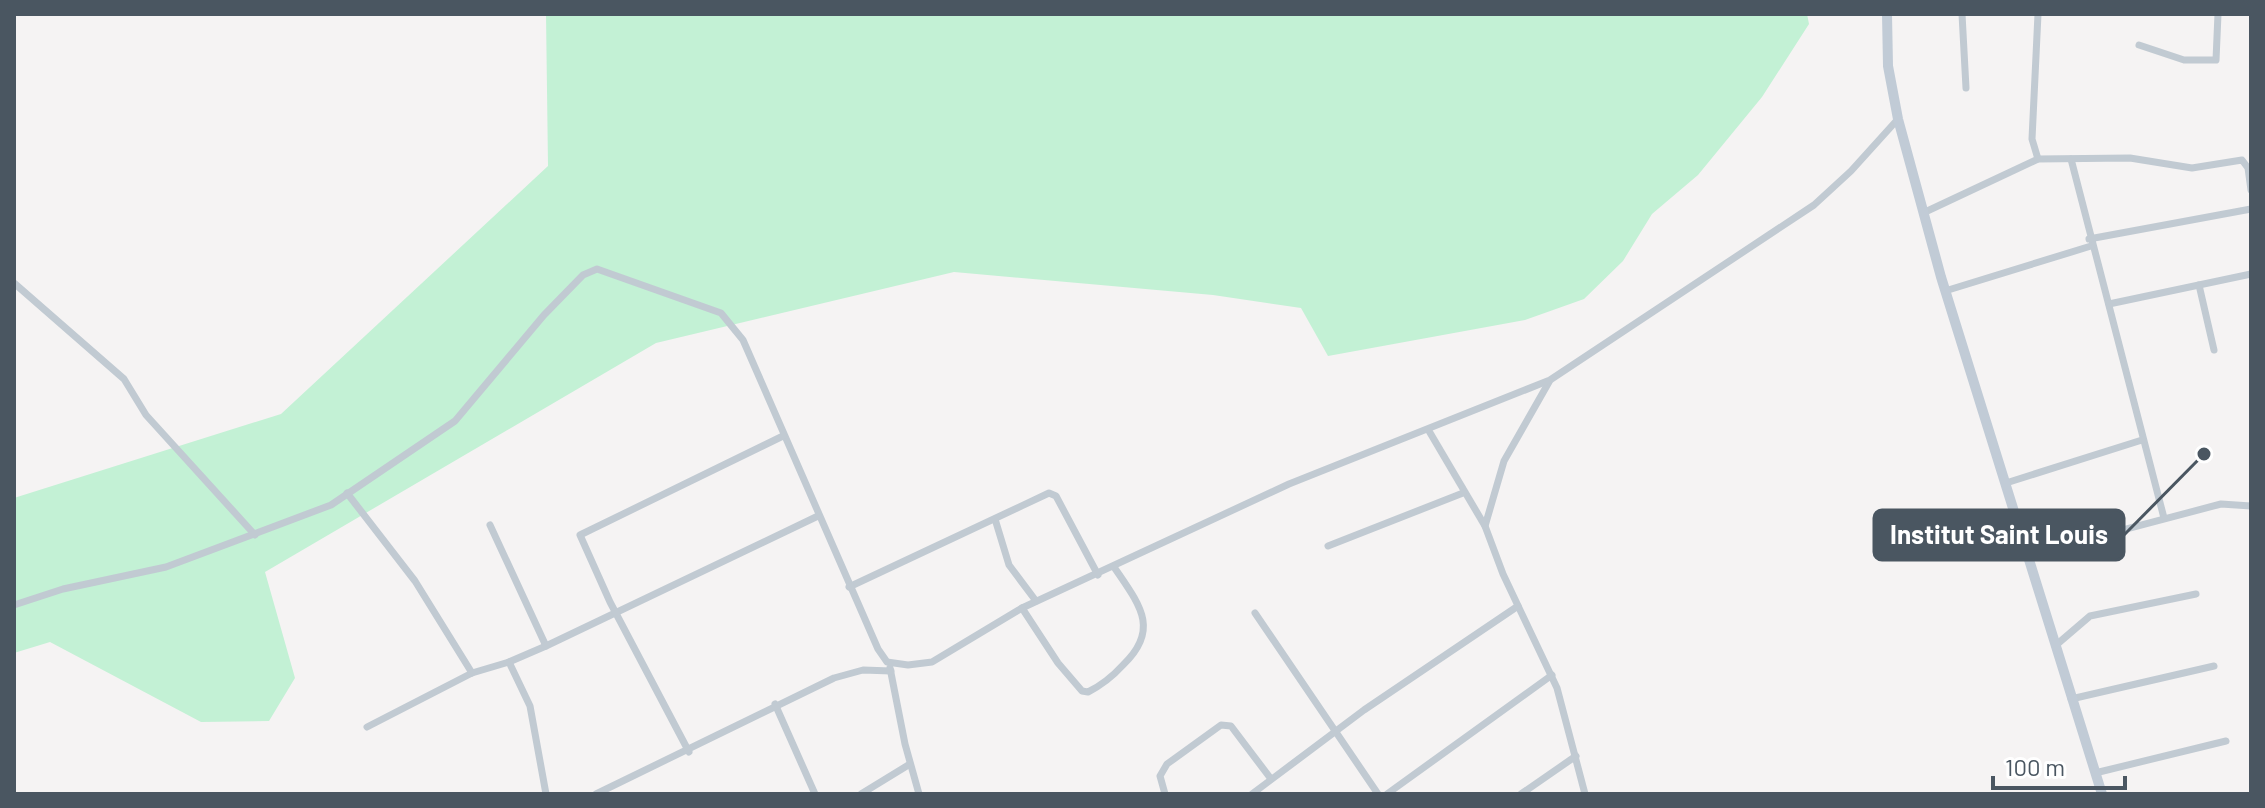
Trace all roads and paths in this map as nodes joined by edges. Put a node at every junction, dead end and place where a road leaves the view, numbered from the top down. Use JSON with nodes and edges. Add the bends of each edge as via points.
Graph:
{"nodes":[{"id":1,"x":1887,"y":14,"type":"edge"},
{"id":2,"x":1962,"y":14,"type":"edge"},
{"id":3,"x":2038,"y":14,"type":"edge"},
{"id":4,"x":2218,"y":14,"type":"edge"},
{"id":5,"x":2139,"y":45,"type":"dead end"},
{"id":6,"x":1966,"y":88,"type":"dead end"},
{"id":7,"x":1898,"y":119,"type":"junction"},
{"id":8,"x":2038,"y":159,"type":"junction"},
{"id":9,"x":2071,"y":159,"type":"junction"},
{"id":10,"x":2251,"y":190,"type":"edge"},
{"id":11,"x":2251,"y":209,"type":"edge"},
{"id":12,"x":1923,"y":213,"type":"junction"},
{"id":13,"x":2090,"y":242,"type":"junction"},
{"id":14,"x":2251,"y":274,"type":"edge"},
{"id":15,"x":14,"y":283,"type":"edge"},
{"id":16,"x":2199,"y":285,"type":"junction"},
{"id":17,"x":1945,"y":291,"type":"junction"},
{"id":18,"x":2109,"y":304,"type":"junction"},
{"id":19,"x":2214,"y":350,"type":"dead end"},
{"id":20,"x":1550,"y":380,"type":"junction"},
{"id":21,"x":1429,"y":431,"type":"junction"},
{"id":22,"x":783,"y":436,"type":"junction"},
{"id":23,"x":2142,"y":440,"type":"junction"},
{"id":24,"x":2006,"y":483,"type":"junction"},
{"id":25,"x":347,"y":493,"type":"junction"},
{"id":26,"x":1463,"y":493,"type":"junction"},
{"id":27,"x":2251,"y":506,"type":"edge"},
{"id":28,"x":818,"y":516,"type":"junction"},
{"id":29,"x":2164,"y":518,"type":"junction"},
{"id":30,"x":995,"y":519,"type":"junction"},
{"id":31,"x":490,"y":525,"type":"dead end"},
{"id":32,"x":1485,"y":526,"type":"junction"},
{"id":33,"x":255,"y":535,"type":"junction"},
{"id":34,"x":1328,"y":546,"type":"dead end"},
{"id":35,"x":2028,"y":555,"type":"junction"},
{"id":36,"x":1114,"y":567,"type":"junction"},
{"id":37,"x":1098,"y":575,"type":"junction"},
{"id":38,"x":849,"y":587,"type":"junction"},
{"id":39,"x":2196,"y":594,"type":"dead end"},
{"id":40,"x":1036,"y":601,"type":"junction"},
{"id":41,"x":14,"y":605,"type":"edge"},
{"id":42,"x":1518,"y":606,"type":"junction"},
{"id":43,"x":1022,"y":608,"type":"junction"},
{"id":44,"x":616,"y":612,"type":"junction"},
{"id":45,"x":1255,"y":613,"type":"dead end"},
{"id":46,"x":546,"y":646,"type":"junction"},
{"id":47,"x":2055,"y":646,"type":"junction"},
{"id":48,"x":509,"y":662,"type":"junction"},
{"id":49,"x":2214,"y":666,"type":"dead end"},
{"id":50,"x":889,"y":667,"type":"junction"},
{"id":51,"x":472,"y":673,"type":"junction"},
{"id":52,"x":1552,"y":675,"type":"junction"},
{"id":53,"x":2071,"y":699,"type":"junction"},
{"id":54,"x":775,"y":704,"type":"junction"},
{"id":55,"x":367,"y":727,"type":"dead end"},
{"id":56,"x":1337,"y":730,"type":"junction"},
{"id":57,"x":2226,"y":741,"type":"dead end"},
{"id":58,"x":689,"y":752,"type":"junction"},
{"id":59,"x":1576,"y":756,"type":"junction"},
{"id":60,"x":910,"y":764,"type":"junction"},
{"id":61,"x":2095,"y":773,"type":"junction"},
{"id":62,"x":1271,"y":779,"type":"junction"},
{"id":63,"x":546,"y":794,"type":"edge"},
{"id":64,"x":596,"y":794,"type":"edge"},
{"id":65,"x":815,"y":794,"type":"edge"},
{"id":66,"x":861,"y":794,"type":"edge"},
{"id":67,"x":919,"y":794,"type":"edge"},
{"id":68,"x":1165,"y":794,"type":"edge"},
{"id":69,"x":1252,"y":794,"type":"edge"},
{"id":70,"x":1378,"y":794,"type":"edge"},
{"id":71,"x":1387,"y":794,"type":"edge"},
{"id":72,"x":1521,"y":794,"type":"edge"},
{"id":73,"x":1585,"y":794,"type":"edge"},
{"id":74,"x":2102,"y":794,"type":"edge"}],
"edges":[{"from":1,"to":7,"type":"main road","via":[[1888,66]]},
{"from":2,"to":6,"type":"street"},
{"from":3,"to":8,"type":"street","via":[[2032,126]]},
{"from":4,"to":5,"type":"street","via":[[2216,60],[2184,60]]},
{"from":7,"to":12,"type":"main road"},
{"from":7,"to":20,"type":"street","via":[[1814,205]]},
{"from":8,"to":9,"type":"street"},
{"from":8,"to":12,"type":"street"},
{"from":9,"to":10,"type":"street","via":[[2130,158],[2192,168],[2242,160]]},
{"from":9,"to":13,"type":"street"},
{"from":11,"to":13,"type":"street"},
{"from":12,"to":17,"type":"main road"},
{"from":13,"to":17,"type":"street"},
{"from":13,"to":18,"type":"street"},
{"from":14,"to":16,"type":"street"},
{"from":15,"to":33,"type":"street","via":[[124,379],[146,415]]},
{"from":16,"to":18,"type":"street"},
{"from":16,"to":19,"type":"street"},
{"from":17,"to":24,"type":"main road"},
{"from":18,"to":23,"type":"street"},
{"from":20,"to":21,"type":"street"},
{"from":20,"to":32,"type":"street","via":[[1504,461]]},
{"from":21,"to":26,"type":"street"},
{"from":21,"to":36,"type":"street","via":[[1289,484]]},
{"from":22,"to":25,"type":"street","via":[[728,316],[597,269],[583,275],[544,315],[455,421]]},
{"from":22,"to":28,"type":"street"},
{"from":22,"to":44,"type":"street","via":[[582,532]]},
{"from":23,"to":24,"type":"street"},
{"from":23,"to":29,"type":"street"},
{"from":24,"to":35,"type":"main road"},
{"from":25,"to":33,"type":"street","via":[[309,515]]},
{"from":25,"to":51,"type":"street","via":[[415,581]]},
{"from":26,"to":32,"type":"street"},
{"from":26,"to":34,"type":"street"},
{"from":27,"to":29,"type":"street","via":[[2230,502]]},
{"from":28,"to":38,"type":"street"},
{"from":28,"to":44,"type":"street"},
{"from":29,"to":35,"type":"street"},
{"from":30,"to":37,"type":"street","via":[[1043,494],[1056,496]]},
{"from":30,"to":38,"type":"street"},
{"from":30,"to":40,"type":"street","via":[[1009,565]]},
{"from":31,"to":46,"type":"street"},
{"from":32,"to":42,"type":"street"},
{"from":33,"to":41,"type":"street","via":[[166,567]]},
{"from":35,"to":47,"type":"main road"},
{"from":36,"to":37,"type":"street"},
{"from":36,"to":43,"type":"street","via":[[1131,592],[1146,631],[1132,657],[1088,692],[1058,663]]},
{"from":37,"to":40,"type":"street"},
{"from":38,"to":50,"type":"street"},
{"from":39,"to":47,"type":"street","via":[[2090,616]]},
{"from":40,"to":43,"type":"street"},
{"from":42,"to":52,"type":"street"},
{"from":42,"to":56,"type":"street"},
{"from":43,"to":50,"type":"street","via":[[932,662]]},
{"from":44,"to":46,"type":"street"},
{"from":44,"to":58,"type":"street"},
{"from":45,"to":56,"type":"street"},
{"from":46,"to":48,"type":"street"},
{"from":47,"to":53,"type":"main road"},
{"from":48,"to":51,"type":"street"},
{"from":48,"to":63,"type":"street","via":[[530,706]]},
{"from":49,"to":53,"type":"street"},
{"from":50,"to":54,"type":"street","via":[[834,678]]},
{"from":50,"to":60,"type":"street"},
{"from":51,"to":55,"type":"street"},
{"from":52,"to":59,"type":"street"},
{"from":52,"to":71,"type":"street"},
{"from":53,"to":61,"type":"main road"},
{"from":54,"to":58,"type":"street"},
{"from":54,"to":65,"type":"street"},
{"from":56,"to":62,"type":"street"},
{"from":56,"to":70,"type":"street"},
{"from":57,"to":61,"type":"street"},
{"from":58,"to":64,"type":"street"},
{"from":59,"to":72,"type":"street"},
{"from":59,"to":73,"type":"street"},
{"from":60,"to":66,"type":"street"},
{"from":60,"to":67,"type":"street"},
{"from":61,"to":74,"type":"main road"},
{"from":62,"to":68,"type":"street","via":[[1231,726],[1221,725],[1167,764],[1160,776]]},
{"from":62,"to":69,"type":"street"}]}
